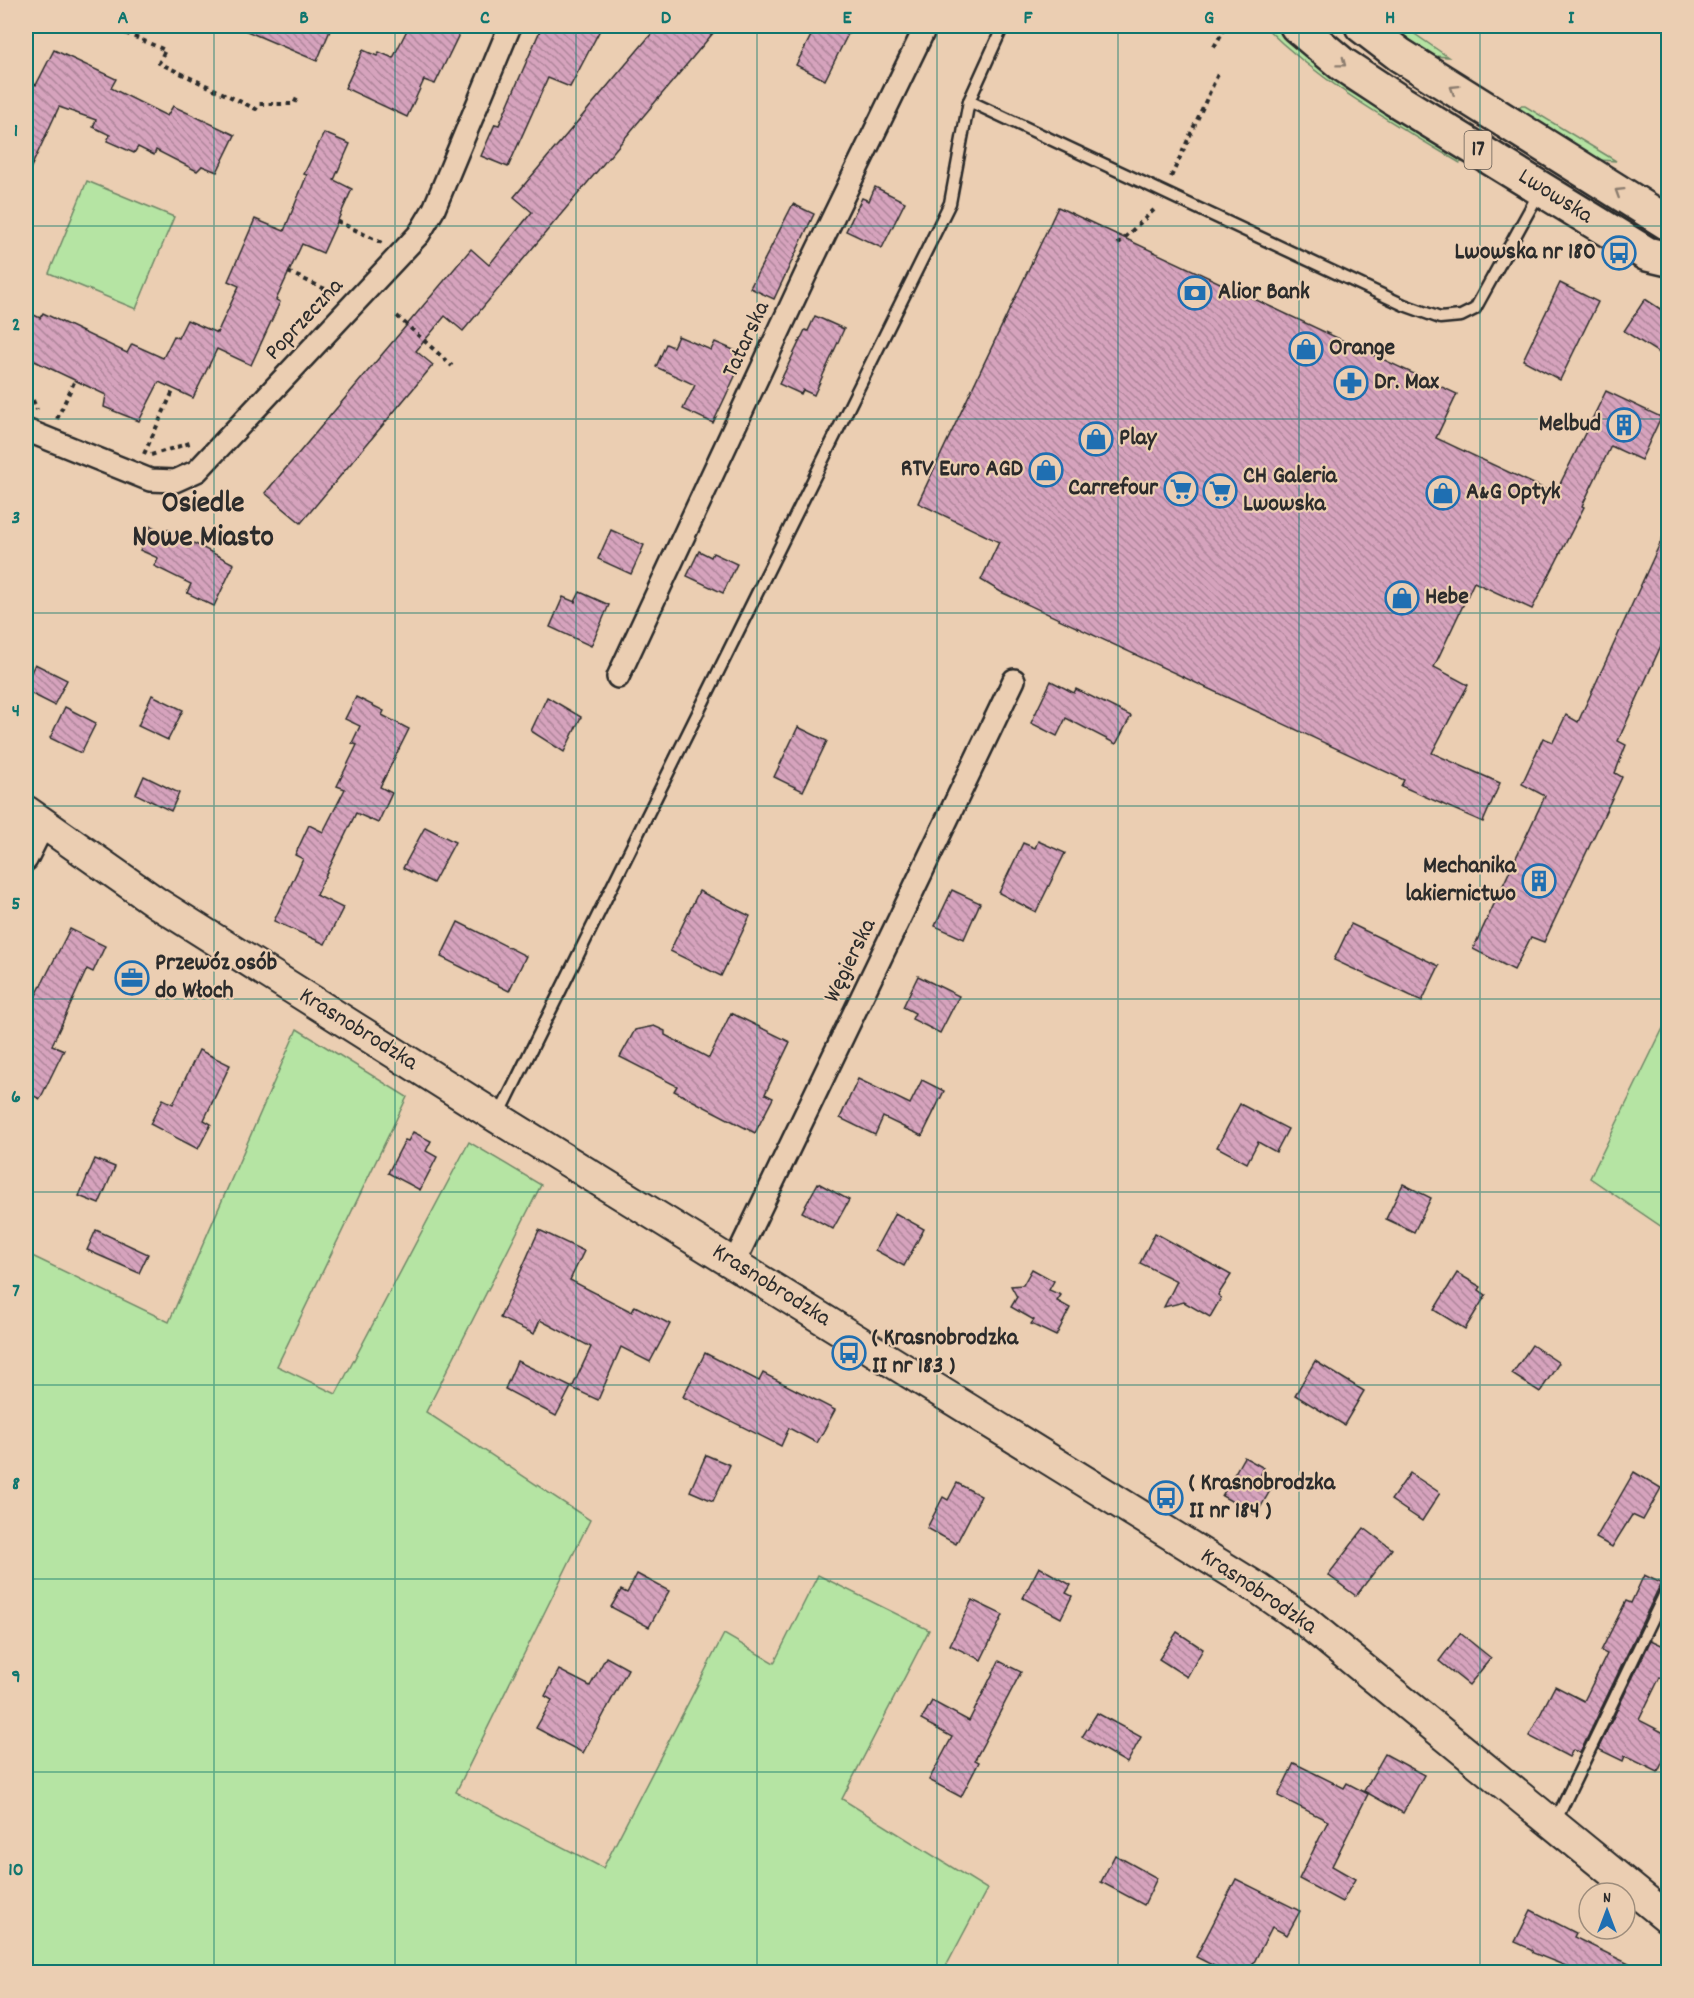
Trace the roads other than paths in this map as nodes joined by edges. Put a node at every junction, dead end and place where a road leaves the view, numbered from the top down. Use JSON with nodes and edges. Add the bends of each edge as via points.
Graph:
{"nodes":[{"id":1,"x":510,"y":26,"type":"edge"},
{"id":2,"x":926,"y":26,"type":"edge"},
{"id":3,"x":1003,"y":26,"type":"edge"},
{"id":4,"x":1297,"y":26,"type":"edge"},
{"id":5,"x":1362,"y":26,"type":"edge"},
{"id":6,"x":969,"y":101,"type":"junction"},
{"id":7,"x":1541,"y":188,"type":"junction"},
{"id":8,"x":1668,"y":223,"type":"edge"},
{"id":9,"x":1668,"y":259,"type":"edge"},
{"id":10,"x":32,"y":422,"type":"edge"},
{"id":11,"x":618,"y":677,"type":"dead end"},
{"id":12,"x":1014,"y":680,"type":"dead end"},
{"id":13,"x":35,"y":818,"type":"edge"},
{"id":14,"x":26,"y":860,"type":"edge"},
{"id":15,"x":498,"y":1118,"type":"junction"},
{"id":16,"x":734,"y":1263,"type":"junction"},
{"id":17,"x":1668,"y":1587,"type":"edge"},
{"id":18,"x":1554,"y":1825,"type":"junction"},
{"id":19,"x":1668,"y":1918,"type":"edge"}],
"edges":[{"from":1,"to":10,"type":"street","name":"Poprzeczna","via":[[434,209],[419,234],[197,471],[171,482],[150,480]]},
{"from":2,"to":11,"type":"street","name":"Tatarska"},
{"from":3,"to":6,"type":"lane"},
{"from":4,"to":7,"type":"highway","name":"Lwowska","number":"17","one_way":true,"via":[[1342,64]]},
{"from":8,"to":5,"type":"highway","name":"Lwowska","number":"17","one_way":true,"via":[[1400,55]]},
{"from":6,"to":7,"type":"lane","via":[[1373,291],[1440,318],[1461,316],[1479,304]]},
{"from":6,"to":15,"type":"lane","via":[[950,203]]},
{"from":7,"to":9,"type":"highway","name":"Lwowska","number":"17","via":[[1647,254]]},
{"from":12,"to":16,"type":"street","name":"Węgierska"},
{"from":13,"to":14,"type":"street"},
{"from":13,"to":15,"type":"street","name":"Krasnobrodzka","via":[[157,903]]},
{"from":15,"to":16,"type":"street","name":"Krasnobrodzka"},
{"from":16,"to":18,"type":"street","name":"Krasnobrodzka","via":[[1283,1605]]},
{"from":17,"to":18,"type":"lane"},
{"from":18,"to":19,"type":"street","name":"Krasnobrodzka"}]}
